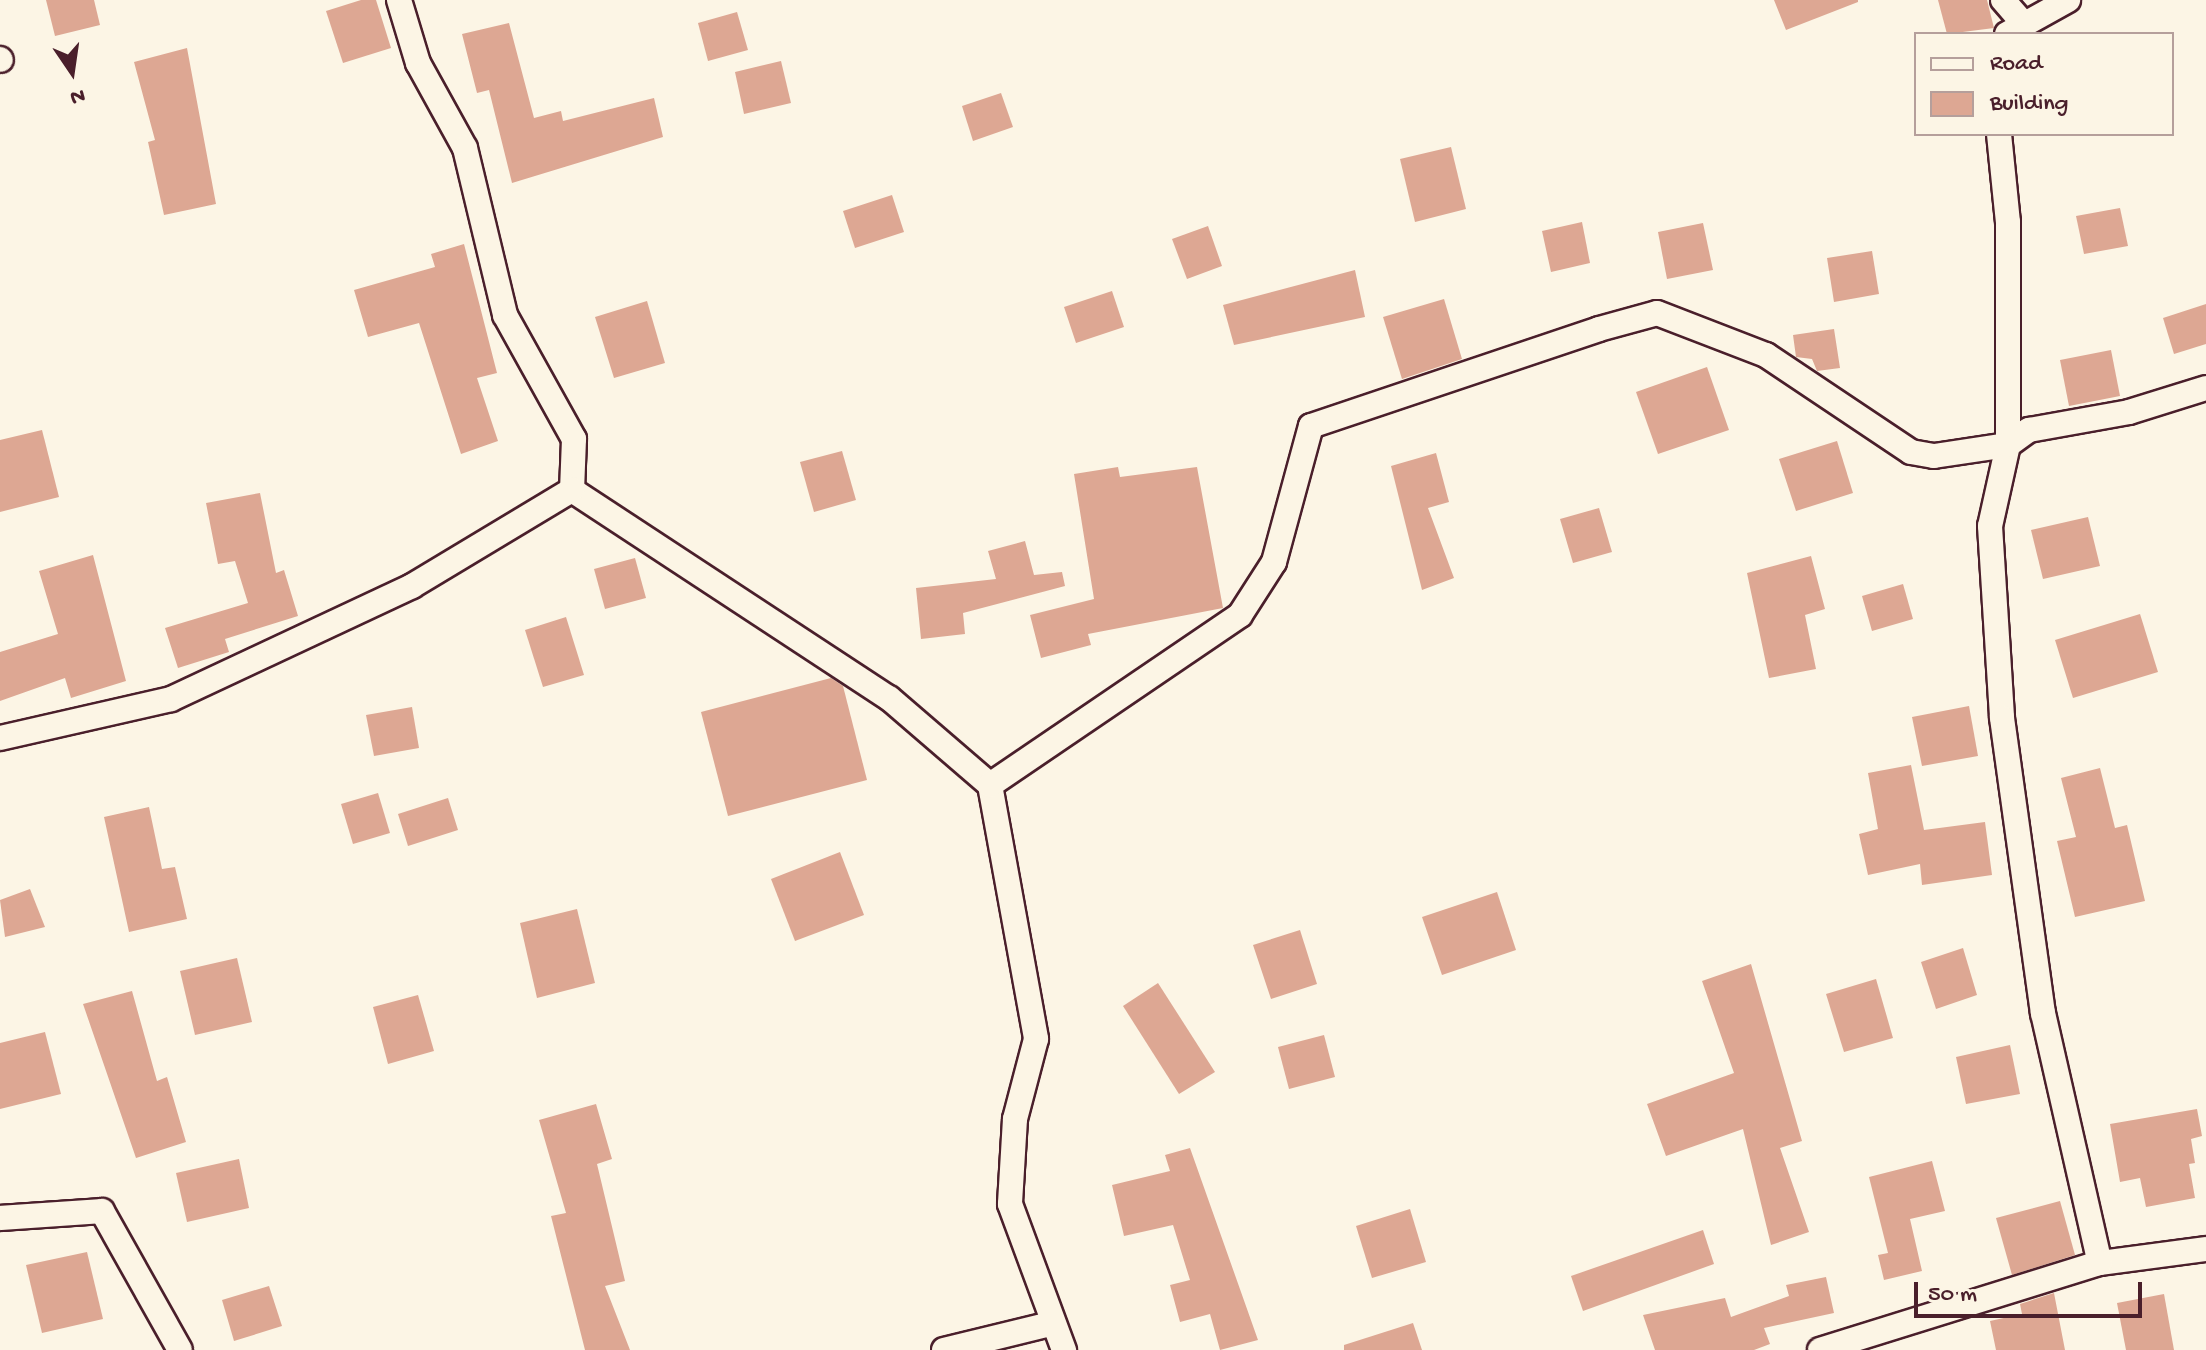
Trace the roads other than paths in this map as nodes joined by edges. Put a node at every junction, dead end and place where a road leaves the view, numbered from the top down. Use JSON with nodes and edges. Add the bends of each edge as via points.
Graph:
{"nodes":[{"id":1,"x":399,"y":0,"type":"edge"},
{"id":2,"x":2003,"y":0,"type":"edge"},
{"id":3,"x":2068,"y":0,"type":"edge"},
{"id":4,"x":2016,"y":29,"type":"edge"},
{"id":5,"x":1999,"y":136,"type":"edge"},
{"id":6,"x":2206,"y":388,"type":"edge"},
{"id":7,"x":2008,"y":445,"type":"junction"},
{"id":8,"x":572,"y":490,"type":"junction"},
{"id":9,"x":0,"y":738,"type":"edge"},
{"id":10,"x":990,"y":785,"type":"junction"},
{"id":11,"x":0,"y":1218,"type":"edge"},
{"id":12,"x":2206,"y":1249,"type":"edge"},
{"id":13,"x":2100,"y":1263,"type":"junction"},
{"id":14,"x":1051,"y":1324,"type":"junction"},
{"id":15,"x":180,"y":1350,"type":"edge"},
{"id":16,"x":944,"y":1350,"type":"edge"},
{"id":17,"x":1064,"y":1350,"type":"edge"},
{"id":18,"x":1820,"y":1350,"type":"edge"}],
"edges":[{"from":1,"to":8,"type":"street","via":[[418,63],[465,148],[505,315],[574,439]]},
{"from":2,"to":4,"type":"street"},
{"from":3,"to":4,"type":"street"},
{"from":5,"to":7,"type":"street","via":[[2008,222]]},
{"from":6,"to":7,"type":"street","via":[[2129,412],[2029,430]]},
{"from":7,"to":10,"type":"street","via":[[1934,456],[1911,452],[1766,355],[1657,313],[1599,329],[1311,426],[1274,562],[1240,615]]},
{"from":7,"to":13,"type":"street","via":[[1990,526],[2002,718],[2043,1013]]},
{"from":8,"to":9,"type":"street","via":[[412,586],[171,699]]},
{"from":8,"to":10,"type":"street","via":[[889,698]]},
{"from":10,"to":14,"type":"street","via":[[1036,1039],[1015,1119],[1010,1204]]},
{"from":11,"to":15,"type":"street","via":[[102,1211]]},
{"from":12,"to":13,"type":"street"},
{"from":13,"to":18,"type":"street"},
{"from":14,"to":16,"type":"street"},
{"from":14,"to":17,"type":"street"}]}
